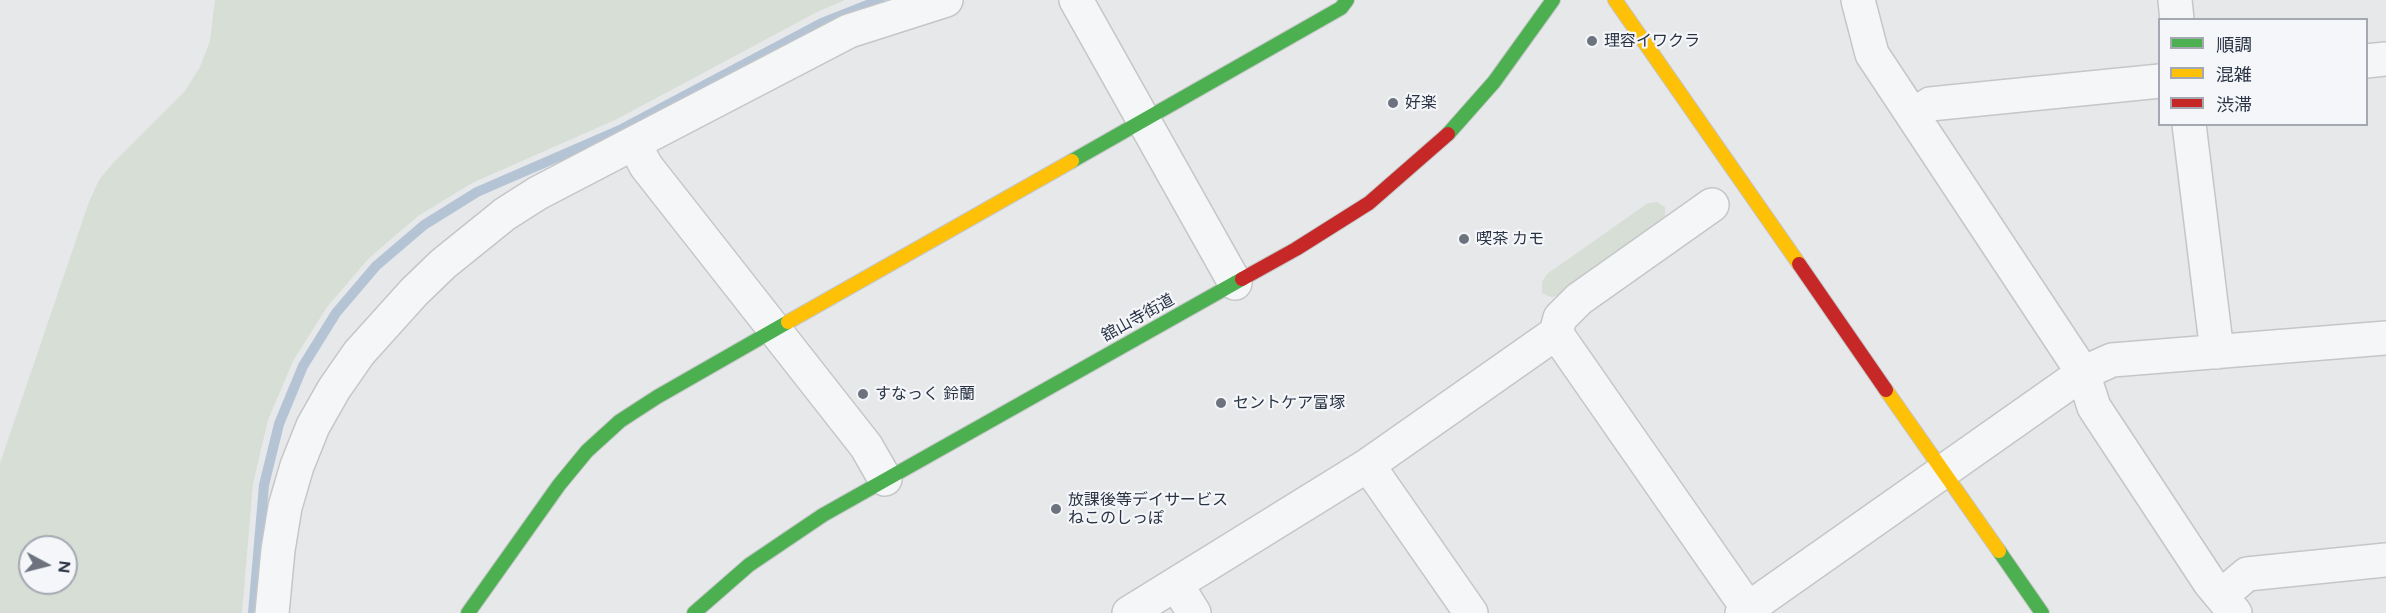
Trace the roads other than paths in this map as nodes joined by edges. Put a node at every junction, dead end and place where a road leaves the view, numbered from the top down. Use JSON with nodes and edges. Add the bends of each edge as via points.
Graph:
{"nodes":[{"id":1,"x":946,"y":0,"type":"edge"},
{"id":2,"x":1076,"y":0,"type":"edge"},
{"id":3,"x":1347,"y":0,"type":"edge"},
{"id":4,"x":1553,"y":0,"type":"edge"},
{"id":5,"x":1615,"y":0,"type":"edge"},
{"id":6,"x":1858,"y":0,"type":"edge"},
{"id":7,"x":2175,"y":0,"type":"edge"},
{"id":8,"x":2177,"y":18,"type":"edge"},
{"id":9,"x":2386,"y":59,"type":"edge"},
{"id":10,"x":2368,"y":61,"type":"edge"},
{"id":11,"x":2158,"y":81,"type":"edge"},
{"id":12,"x":1913,"y":115,"type":"junction"},
{"id":13,"x":1144,"y":120,"type":"junction"},
{"id":14,"x":2189,"y":126,"type":"edge"},
{"id":15,"x":634,"y":144,"type":"junction"},
{"id":16,"x":1712,"y":205,"type":"dead end"},
{"id":17,"x":1235,"y":283,"type":"junction"},
{"id":18,"x":775,"y":330,"type":"junction"},
{"id":19,"x":1556,"y":333,"type":"junction"},
{"id":20,"x":2386,"y":338,"type":"edge"},
{"id":21,"x":2217,"y":352,"type":"junction"},
{"id":22,"x":2082,"y":373,"type":"junction"},
{"id":23,"x":1368,"y":465,"type":"junction"},
{"id":24,"x":1943,"y":471,"type":"junction"},
{"id":25,"x":885,"y":479,"type":"junction"},
{"id":26,"x":2386,"y":560,"type":"edge"},
{"id":27,"x":1176,"y":584,"type":"junction"},
{"id":28,"x":2228,"y":604,"type":"edge"},
{"id":29,"x":1747,"y":612,"type":"edge"},
{"id":30,"x":272,"y":613,"type":"edge"},
{"id":31,"x":468,"y":613,"type":"edge"},
{"id":32,"x":694,"y":613,"type":"edge"},
{"id":33,"x":1129,"y":613,"type":"edge"},
{"id":34,"x":1194,"y":613,"type":"edge"},
{"id":35,"x":1471,"y":613,"type":"edge"},
{"id":36,"x":2042,"y":613,"type":"edge"}],
"edges":[{"from":1,"to":15,"type":"street","via":[[849,31]]},
{"from":2,"to":13,"type":"street"},
{"from":3,"to":13,"type":"street","via":[[1341,8]]},
{"from":4,"to":17,"type":"street","name":"舘山寺街道","via":[[1466,116],[1403,176],[1333,227]]},
{"from":5,"to":24,"type":"street"},
{"from":6,"to":12,"type":"street","via":[[1872,54]]},
{"from":7,"to":8,"type":"street"},
{"from":9,"to":10,"type":"street"},
{"from":11,"to":12,"type":"street","via":[[1930,104]]},
{"from":12,"to":22,"type":"street"},
{"from":13,"to":17,"type":"street"},
{"from":13,"to":18,"type":"street"},
{"from":14,"to":21,"type":"street"},
{"from":15,"to":18,"type":"street","via":[[646,166]]},
{"from":15,"to":30,"type":"street","via":[[538,193],[473,238],[414,292],[359,353],[313,426],[297,466],[285,507]]},
{"from":16,"to":19,"type":"street","via":[[1579,299],[1560,318]]},
{"from":17,"to":25,"type":"street","name":"舘山寺街道"},
{"from":18,"to":25,"type":"street","via":[[866,446]]},
{"from":18,"to":31,"type":"street","via":[[657,397],[620,421],[587,451]]},
{"from":19,"to":23,"type":"street"},
{"from":19,"to":29,"type":"street"},
{"from":20,"to":21,"type":"street"},
{"from":21,"to":22,"type":"street","via":[[2112,360]]},
{"from":22,"to":24,"type":"street"},
{"from":22,"to":28,"type":"street","via":[[2094,407],[2210,583]]},
{"from":23,"to":27,"type":"street"},
{"from":23,"to":35,"type":"street"},
{"from":24,"to":29,"type":"street"},
{"from":24,"to":36,"type":"street"},
{"from":25,"to":32,"type":"street","name":"舘山寺街道","via":[[785,538]]},
{"from":26,"to":28,"type":"street","via":[[2247,574]]},
{"from":27,"to":33,"type":"street"},
{"from":27,"to":34,"type":"street"}]}
